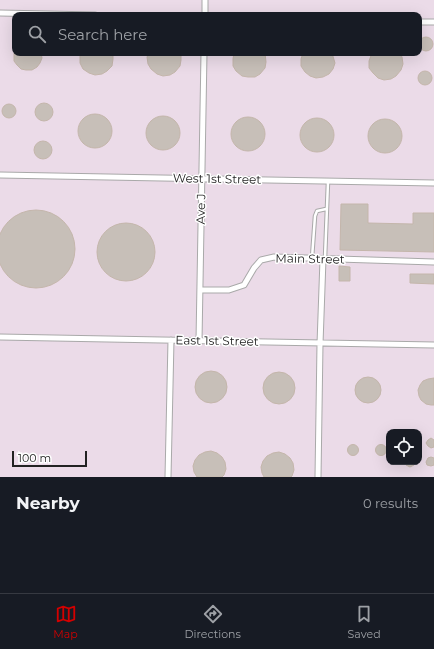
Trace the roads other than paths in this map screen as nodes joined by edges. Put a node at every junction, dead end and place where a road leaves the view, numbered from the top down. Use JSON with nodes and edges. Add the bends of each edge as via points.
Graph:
{"nodes":[{"id":1,"x":205,"y":0,"type":"edge"},
{"id":2,"x":205,"y":12,"type":"edge"},
{"id":3,"x":0,"y":13,"type":"edge"},
{"id":4,"x":12,"y":13,"type":"edge"},
{"id":5,"x":422,"y":22,"type":"edge"},
{"id":6,"x":434,"y":22,"type":"edge"},
{"id":7,"x":204,"y":56,"type":"edge"},
{"id":8,"x":0,"y":175,"type":"edge"},
{"id":9,"x":202,"y":178,"type":"junction"},
{"id":10,"x":328,"y":181,"type":"junction"},
{"id":11,"x":434,"y":183,"type":"edge"},
{"id":12,"x":326,"y":209,"type":"junction"},
{"id":13,"x":312,"y":258,"type":"junction"},
{"id":14,"x":324,"y":259,"type":"junction"},
{"id":15,"x":434,"y":262,"type":"edge"},
{"id":16,"x":200,"y":290,"type":"junction"},
{"id":17,"x":0,"y":337,"type":"edge"},
{"id":18,"x":171,"y":340,"type":"junction"},
{"id":19,"x":199,"y":341,"type":"junction"},
{"id":20,"x":320,"y":344,"type":"junction"},
{"id":21,"x":434,"y":346,"type":"edge"},
{"id":22,"x":168,"y":477,"type":"edge"},
{"id":23,"x":318,"y":477,"type":"edge"}],
"edges":[{"from":1,"to":2,"type":"street"},
{"from":3,"to":4,"type":"street"},
{"from":5,"to":6,"type":"street"},
{"from":7,"to":9,"type":"street","name":"Ave J"},
{"from":8,"to":9,"type":"street","name":"West 1st Street"},
{"from":9,"to":10,"type":"street","name":"West 1st Street"},
{"from":9,"to":16,"type":"street","name":"Ave J"},
{"from":10,"to":11,"type":"street","name":"West 1st Street"},
{"from":10,"to":12,"type":"lane"},
{"from":12,"to":13,"type":"lane","via":[[317,211],[315,216]]},
{"from":12,"to":14,"type":"lane"},
{"from":13,"to":14,"type":"street","name":"Main Street"},
{"from":13,"to":16,"type":"street","name":"Main Street","via":[[274,257],[261,260],[244,285],[230,290]]},
{"from":14,"to":15,"type":"street","name":"Main Street"},
{"from":14,"to":20,"type":"street"},
{"from":16,"to":19,"type":"street","name":"Ave J"},
{"from":17,"to":18,"type":"street","name":"East 1st Street"},
{"from":18,"to":19,"type":"street","name":"East 1st Street"},
{"from":18,"to":22,"type":"street"},
{"from":19,"to":20,"type":"street","name":"East 1st Street"},
{"from":20,"to":21,"type":"street","name":"East 1st Street"},
{"from":20,"to":23,"type":"street"}]}
